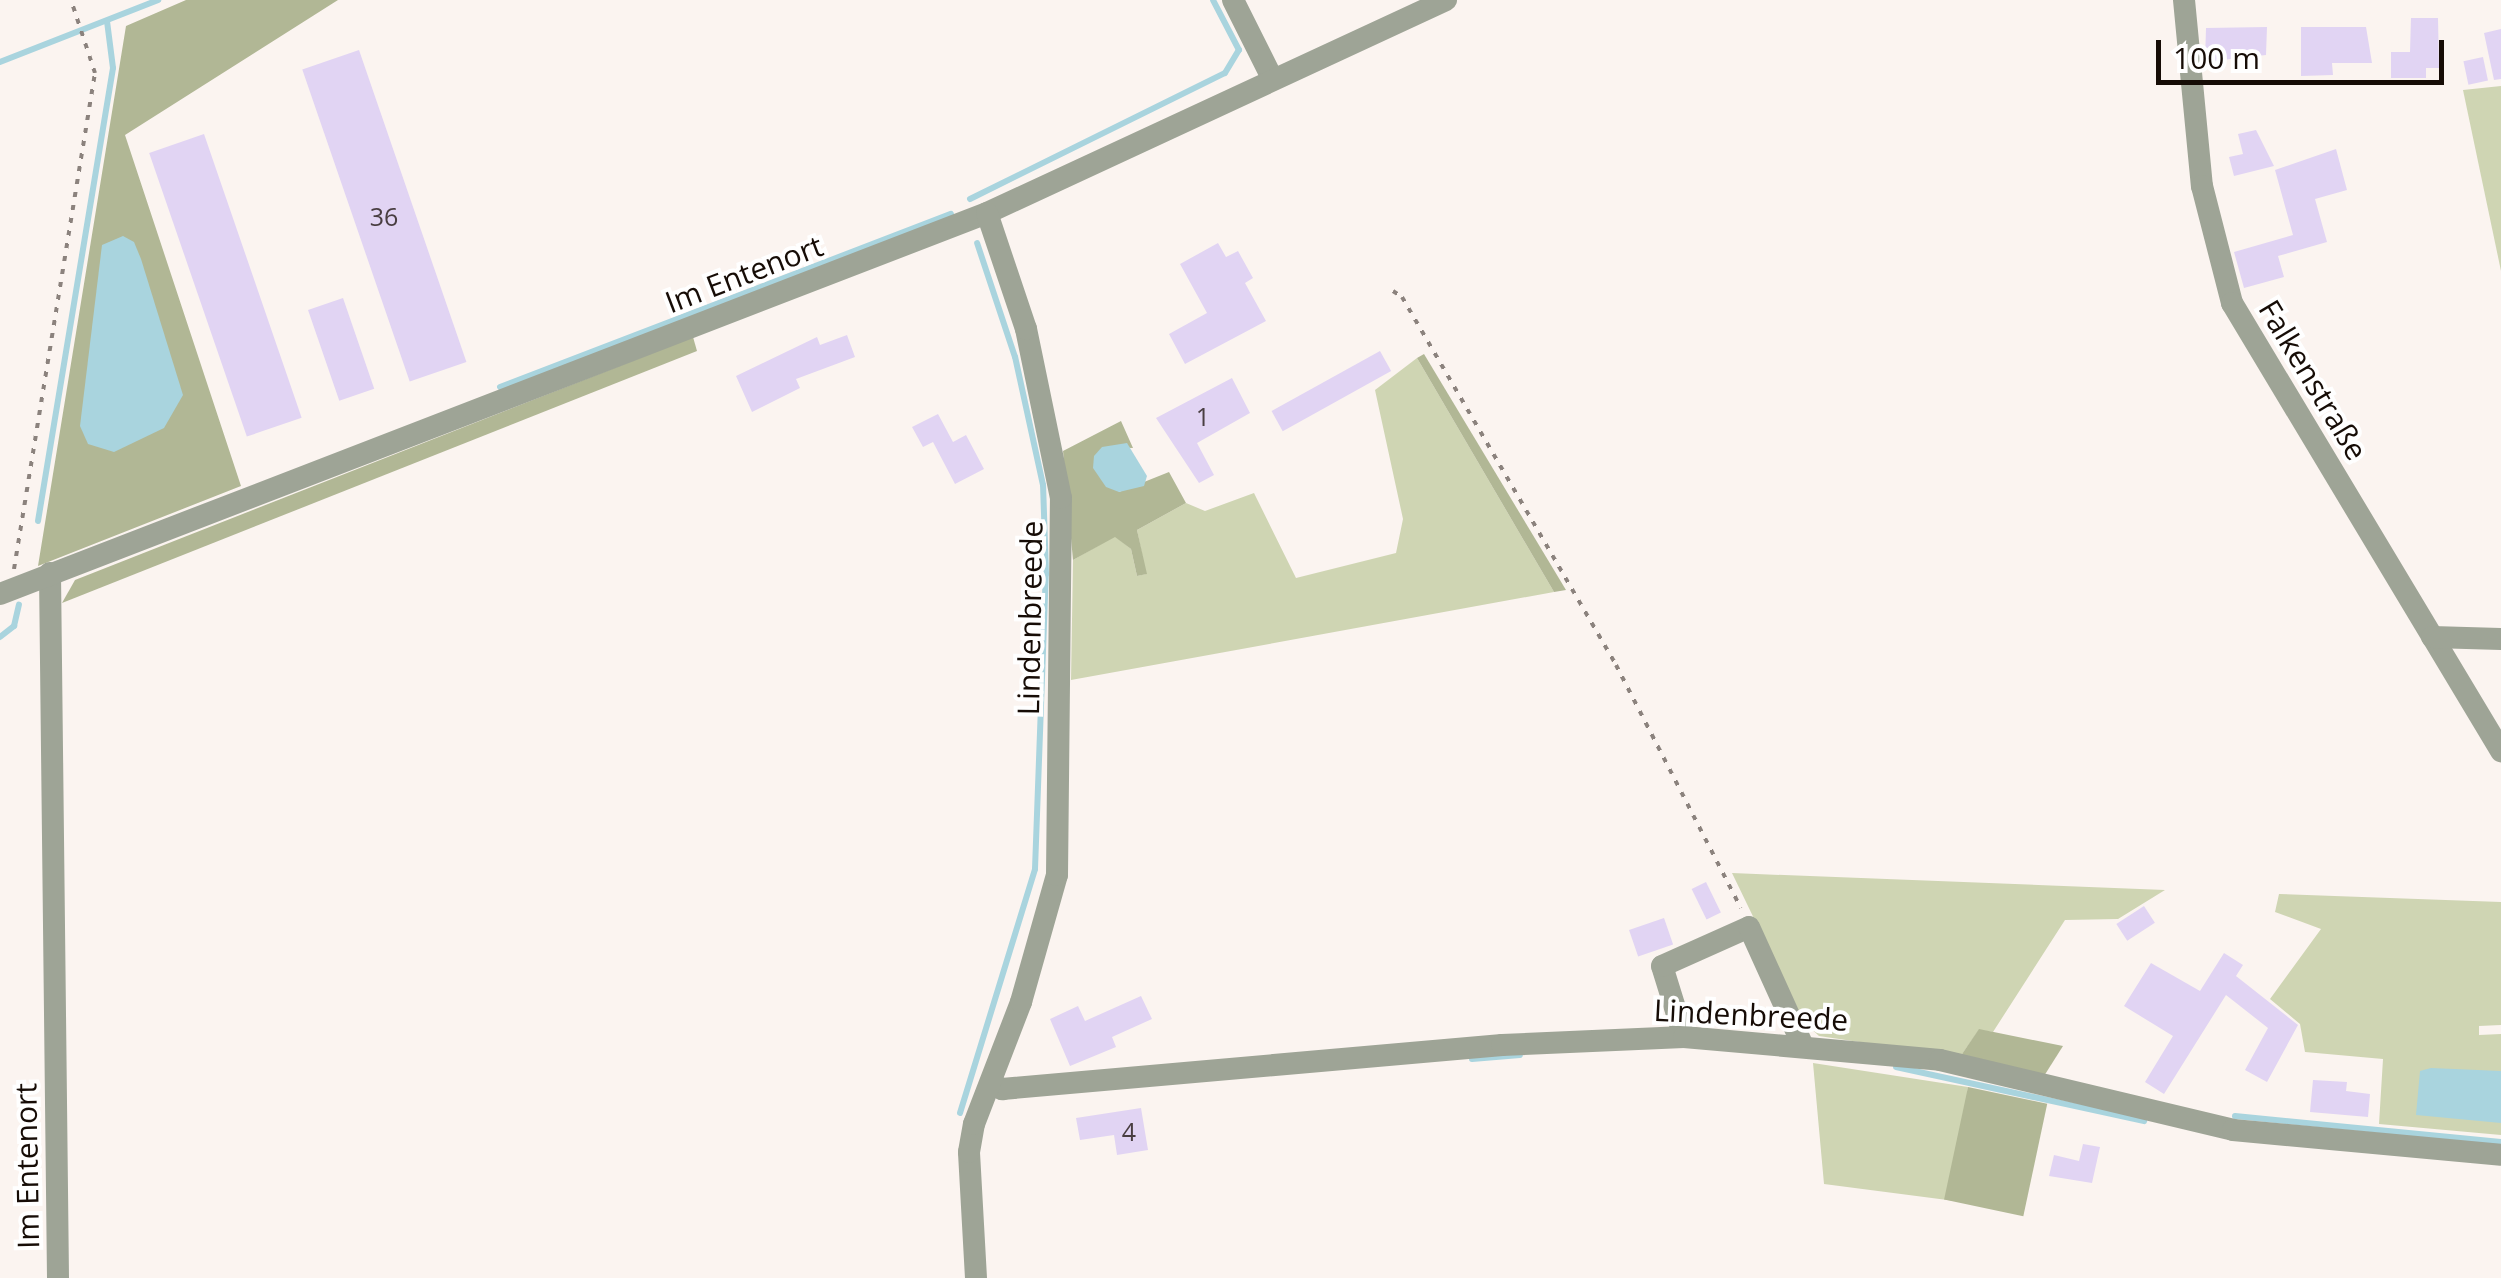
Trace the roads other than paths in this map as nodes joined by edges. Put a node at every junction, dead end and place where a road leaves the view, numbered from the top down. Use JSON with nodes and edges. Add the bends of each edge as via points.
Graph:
{"nodes":[{"id":1,"x":1233,"y":0,"type":"edge"},
{"id":2,"x":1446,"y":0,"type":"edge"},
{"id":3,"x":2184,"y":0,"type":"edge"},
{"id":4,"x":1273,"y":80,"type":"junction"},
{"id":5,"x":987,"y":213,"type":"junction"},
{"id":6,"x":50,"y":573,"type":"junction"},
{"id":7,"x":7,"y":589,"type":"edge"},
{"id":8,"x":2432,"y":637,"type":"junction"},
{"id":9,"x":2501,"y":639,"type":"edge"},
{"id":10,"x":2501,"y":751,"type":"edge"},
{"id":11,"x":1684,"y":1037,"type":"junction"},
{"id":12,"x":1802,"y":1044,"type":"junction"},
{"id":13,"x":990,"y":1083,"type":"junction"},
{"id":14,"x":2501,"y":1155,"type":"edge"},
{"id":15,"x":58,"y":1278,"type":"edge"},
{"id":16,"x":976,"y":1278,"type":"edge"}],
"edges":[{"from":1,"to":4,"type":"street"},
{"from":2,"to":4,"type":"street","name":"Im Entenort"},
{"from":3,"to":8,"type":"street","name":"Falkenstraße","via":[[2202,186],[2232,303]]},
{"from":4,"to":5,"type":"street","name":"Im Entenort"},
{"from":5,"to":6,"type":"street","name":"Im Entenort"},
{"from":5,"to":13,"type":"street","name":"Lindenbreede","via":[[1026,329],[1062,498],[1057,875]]},
{"from":6,"to":7,"type":"street","name":"Im Entenort"},
{"from":6,"to":15,"type":"street","name":"Im Entenort"},
{"from":8,"to":9,"type":"street"},
{"from":8,"to":10,"type":"street","name":"Falkenstraße"},
{"from":11,"to":12,"type":"street","name":"Lindenbreede"},
{"from":11,"to":12,"type":"street","via":[[1662,966],[1749,927]]},
{"from":11,"to":13,"type":"street","name":"Lindenbreede","via":[[1502,1044],[1002,1089]]},
{"from":12,"to":14,"type":"street","name":"Lindenbreede","via":[[1940,1060],[2233,1130]]},
{"from":13,"to":16,"type":"street","name":"Lindenbreede","via":[[969,1152]]}]}
